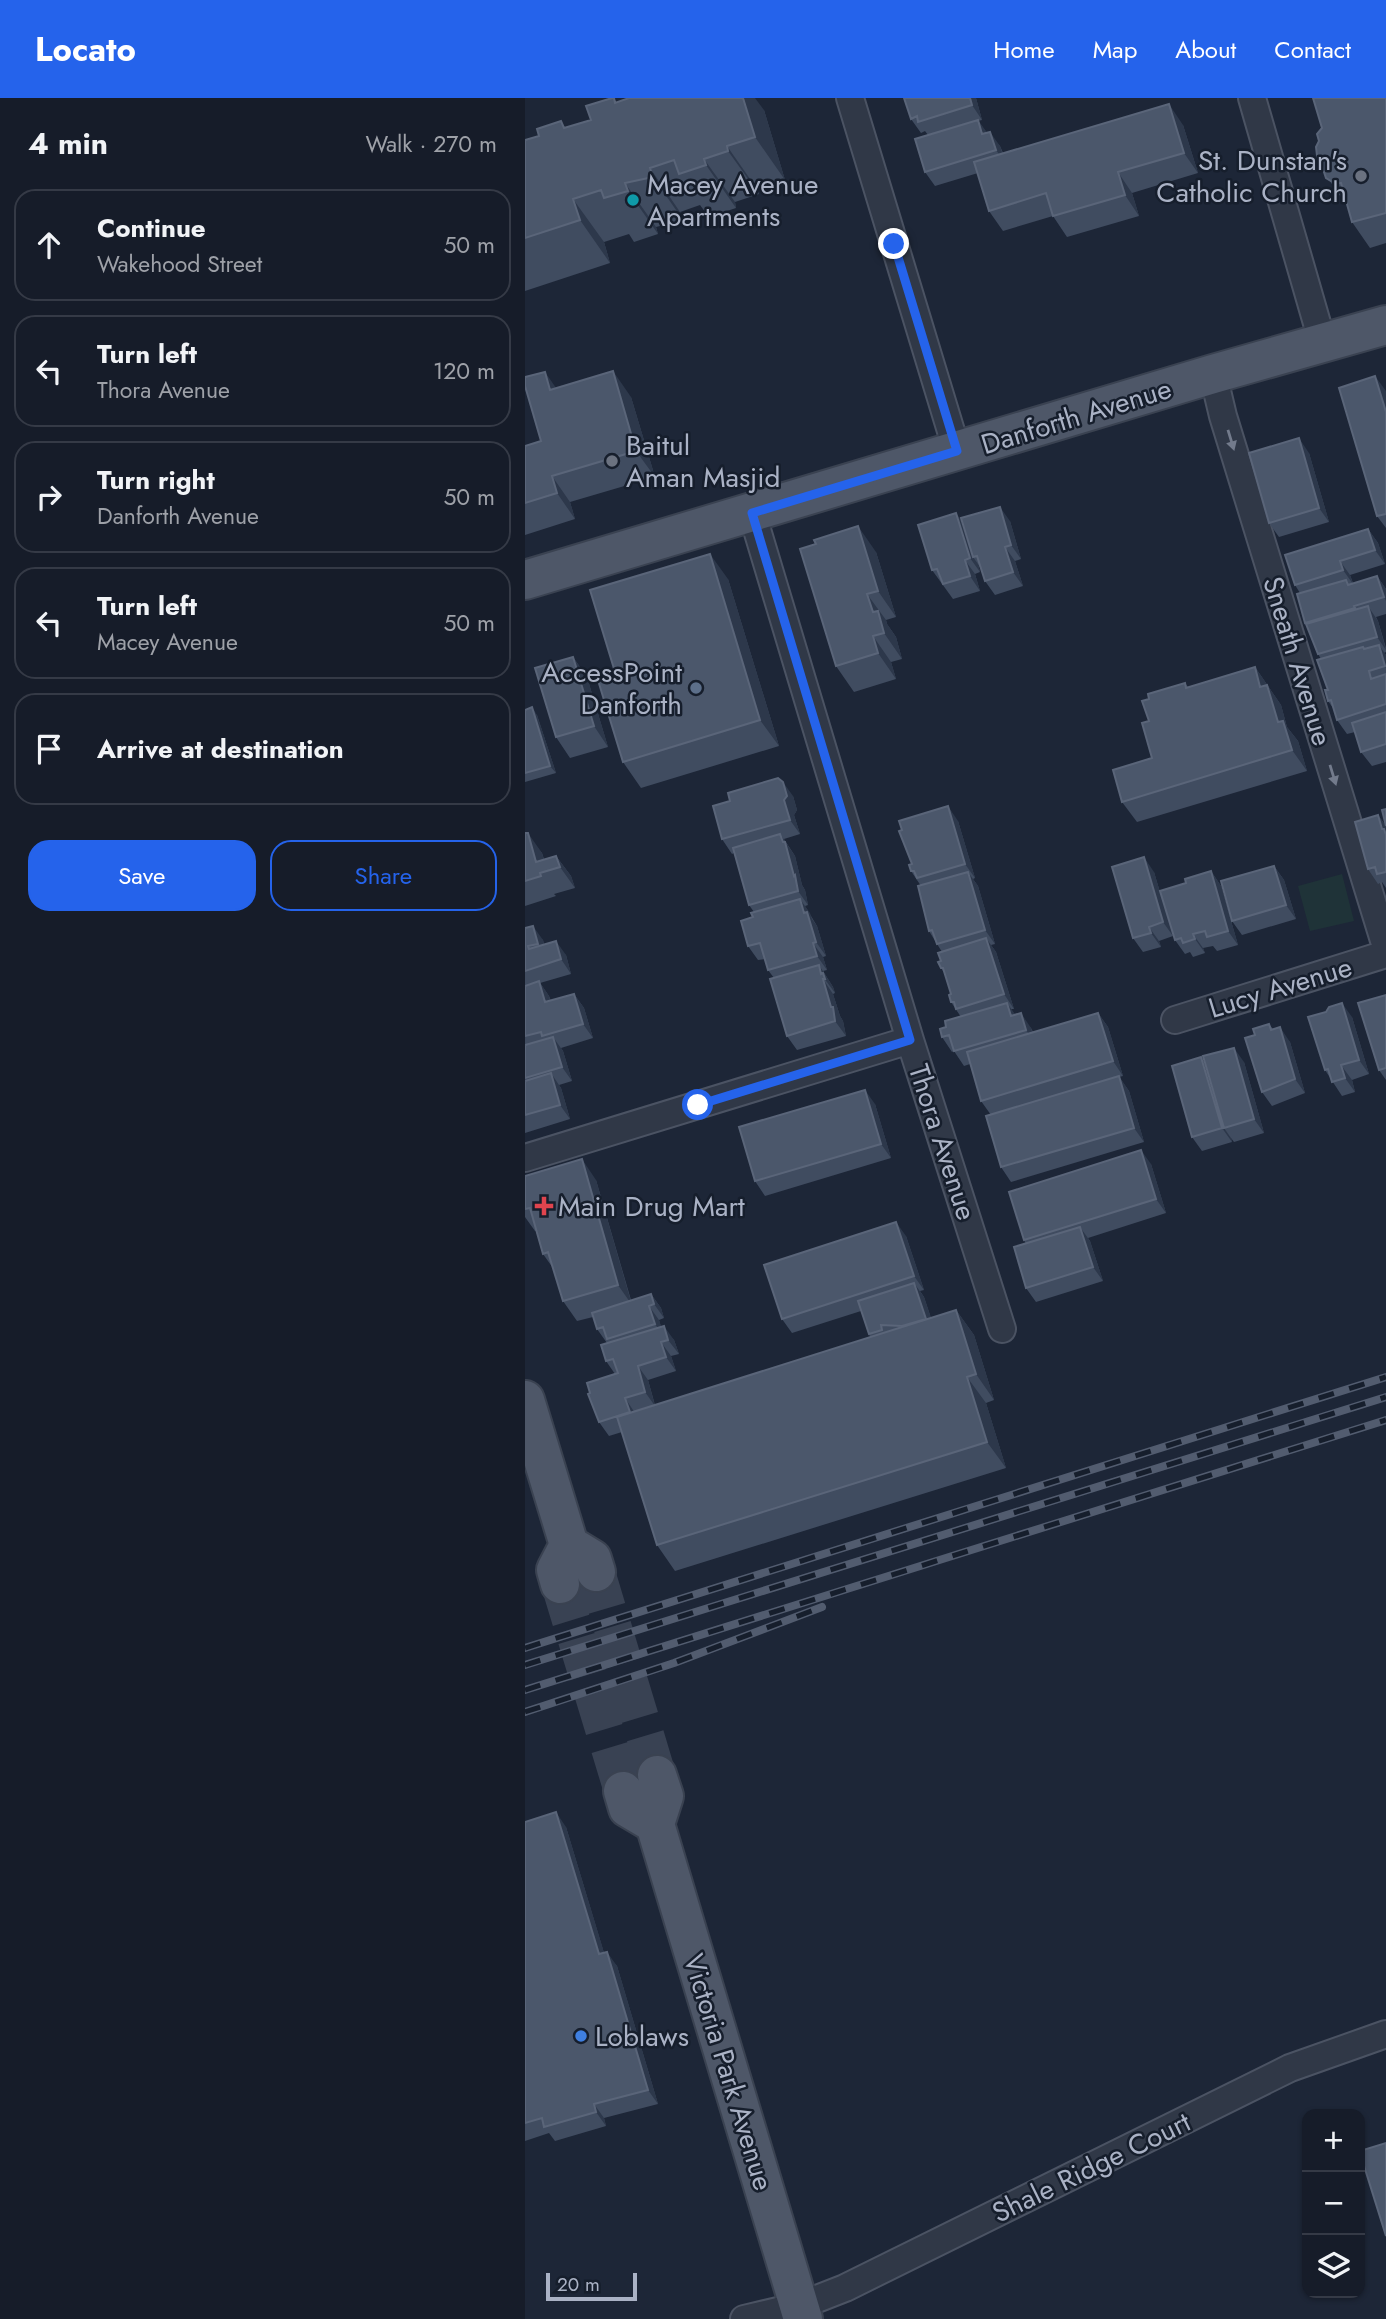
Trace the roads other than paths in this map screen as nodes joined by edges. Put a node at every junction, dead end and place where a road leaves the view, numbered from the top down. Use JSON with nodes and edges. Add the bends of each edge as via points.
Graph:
{"nodes":[{"id":1,"x":850,"y":98,"type":"edge"},
{"id":2,"x":1252,"y":98,"type":"edge"},
{"id":3,"x":1386,"y":325,"type":"edge"},
{"id":4,"x":1323,"y":344,"type":"junction"},
{"id":5,"x":1213,"y":374,"type":"junction"},
{"id":6,"x":957,"y":451,"type":"junction"},
{"id":7,"x":752,"y":513,"type":"junction"},
{"id":8,"x":525,"y":580,"type":"edge"},
{"id":9,"x":1386,"y":947,"type":"edge"},
{"id":10,"x":1386,"y":954,"type":"edge"},
{"id":11,"x":1175,"y":1020,"type":"dead end"},
{"id":12,"x":910,"y":1040,"type":"junction"},
{"id":13,"x":525,"y":1158,"type":"edge"},
{"id":14,"x":1002,"y":1329,"type":"dead end"},
{"id":15,"x":525,"y":1400,"type":"edge"},
{"id":16,"x":578,"y":1578,"type":"tunnel mouth"},
{"id":17,"x":657,"y":1775,"type":"tunnel mouth"},
{"id":18,"x":623,"y":1791,"type":"tunnel mouth"},
{"id":19,"x":655,"y":1824,"type":"junction"},
{"id":20,"x":1386,"y":2034,"type":"edge"},
{"id":21,"x":801,"y":2313,"type":"edge"},
{"id":22,"x":744,"y":2319,"type":"edge"}],
"edges":[{"from":1,"to":6,"type":"street"},
{"from":2,"to":4,"type":"street"},
{"from":3,"to":4,"type":"main road","name":"Danforth Avenue"},
{"from":4,"to":5,"type":"main road","name":"Danforth Avenue"},
{"from":5,"to":6,"type":"main road","name":"Danforth Avenue"},
{"from":5,"to":9,"type":"street","name":"Sneath Avenue","one_way":true},
{"from":6,"to":7,"type":"main road","name":"Danforth Avenue"},
{"from":7,"to":8,"type":"main road","name":"Danforth Avenue"},
{"from":7,"to":12,"type":"street","name":"Thora Avenue"},
{"from":10,"to":11,"type":"street","name":"Lucy Avenue"},
{"from":12,"to":13,"type":"street"},
{"from":12,"to":14,"type":"street","name":"Thora Avenue"},
{"from":15,"to":16,"type":"main road","via":[[569,1545],[592,1559]]},
{"from":17,"to":19,"type":"main road","name":"Victoria Park Avenue","via":[[664,1796]]},
{"from":18,"to":19,"type":"main road","via":[[628,1808]]},
{"from":19,"to":21,"type":"main road","name":"Victoria Park Avenue"},
{"from":20,"to":21,"type":"street","name":"Shale Ridge Court","via":[[1290,2068]]},
{"from":21,"to":22,"type":"street","name":"Shale Ridge Court"}]}
